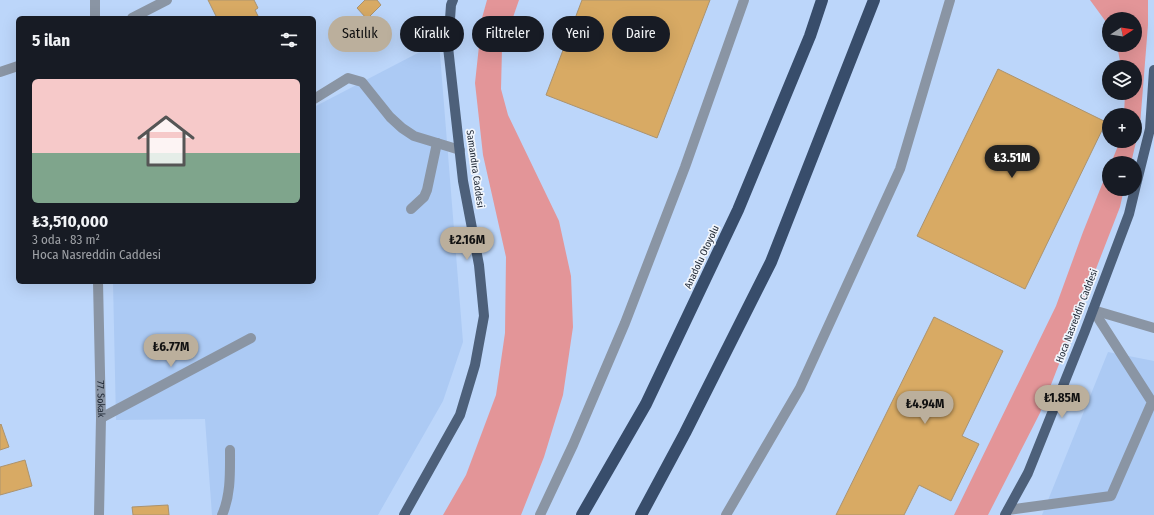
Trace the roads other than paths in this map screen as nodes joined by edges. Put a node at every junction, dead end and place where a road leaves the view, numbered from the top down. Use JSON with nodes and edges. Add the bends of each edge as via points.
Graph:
{"nodes":[{"id":1,"x":95,"y":0,"type":"edge"},
{"id":2,"x":167,"y":0,"type":"edge"},
{"id":3,"x":453,"y":0,"type":"edge"},
{"id":4,"x":744,"y":0,"type":"edge"},
{"id":5,"x":822,"y":0,"type":"edge"},
{"id":6,"x":874,"y":0,"type":"edge"},
{"id":7,"x":950,"y":0,"type":"edge"},
{"id":8,"x":95,"y":16,"type":"edge"},
{"id":9,"x":136,"y":16,"type":"edge"},
{"id":10,"x":16,"y":67,"type":"edge"},
{"id":11,"x":1154,"y":70,"type":"edge"},
{"id":12,"x":0,"y":72,"type":"edge"},
{"id":13,"x":316,"y":98,"type":"edge"},
{"id":14,"x":437,"y":143,"type":"junction"},
{"id":15,"x":460,"y":150,"type":"junction"},
{"id":16,"x":1142,"y":161,"type":"edge"},
{"id":17,"x":1133,"y":196,"type":"edge"},
{"id":18,"x":411,"y":209,"type":"dead end"},
{"id":19,"x":98,"y":284,"type":"edge"},
{"id":20,"x":1093,"y":310,"type":"junction"},
{"id":21,"x":1154,"y":328,"type":"edge"},
{"id":22,"x":251,"y":338,"type":"dead end"},
{"id":23,"x":102,"y":418,"type":"junction"},
{"id":24,"x":230,"y":450,"type":"dead end"},
{"id":25,"x":1006,"y":513,"type":"edge"},
{"id":26,"x":99,"y":515,"type":"edge"},
{"id":27,"x":222,"y":515,"type":"edge"},
{"id":28,"x":404,"y":515,"type":"edge"},
{"id":29,"x":540,"y":515,"type":"edge"},
{"id":30,"x":582,"y":515,"type":"edge"},
{"id":31,"x":641,"y":515,"type":"edge"},
{"id":32,"x":726,"y":515,"type":"edge"}],
"edges":[{"from":1,"to":8,"type":"street"},
{"from":2,"to":9,"type":"street"},
{"from":3,"to":15,"type":"main road","name":"Samandıra Caddesi","via":[[448,46]]},
{"from":4,"to":29,"type":"street","via":[[685,167],[625,323]]},
{"from":5,"to":30,"type":"highway","name":"Anadolu Otoyolu","via":[[810,36],[738,210],[646,404]]},
{"from":6,"to":31,"type":"highway","via":[[771,262]]},
{"from":7,"to":32,"type":"street","via":[[900,169],[800,388]]},
{"from":10,"to":12,"type":"street"},
{"from":11,"to":16,"type":"main road","name":"Hoca Nasreddin Caddesi","via":[[1150,129]]},
{"from":13,"to":14,"type":"street","via":[[348,78],[362,82],[402,128],[414,136]]},
{"from":14,"to":15,"type":"street"},
{"from":14,"to":18,"type":"street","via":[[424,197]]},
{"from":15,"to":28,"type":"main road","name":"Samandıra Caddesi","via":[[463,181],[479,265],[484,316],[475,365],[460,415]]},
{"from":17,"to":20,"type":"main road","name":"Hoca Nasreddin Caddesi"},
{"from":19,"to":23,"type":"street","name":"77. Sokak"},
{"from":20,"to":21,"type":"street"},
{"from":20,"to":25,"type":"main road","name":"Hoca Nasreddin Caddesi","via":[[1028,473]]},
{"from":20,"to":25,"type":"street","via":[[1152,402],[1111,496]]},
{"from":22,"to":23,"type":"street"},
{"from":23,"to":26,"type":"street","name":"77. Sokak"},
{"from":24,"to":27,"type":"street","via":[[228,495]]}]}
